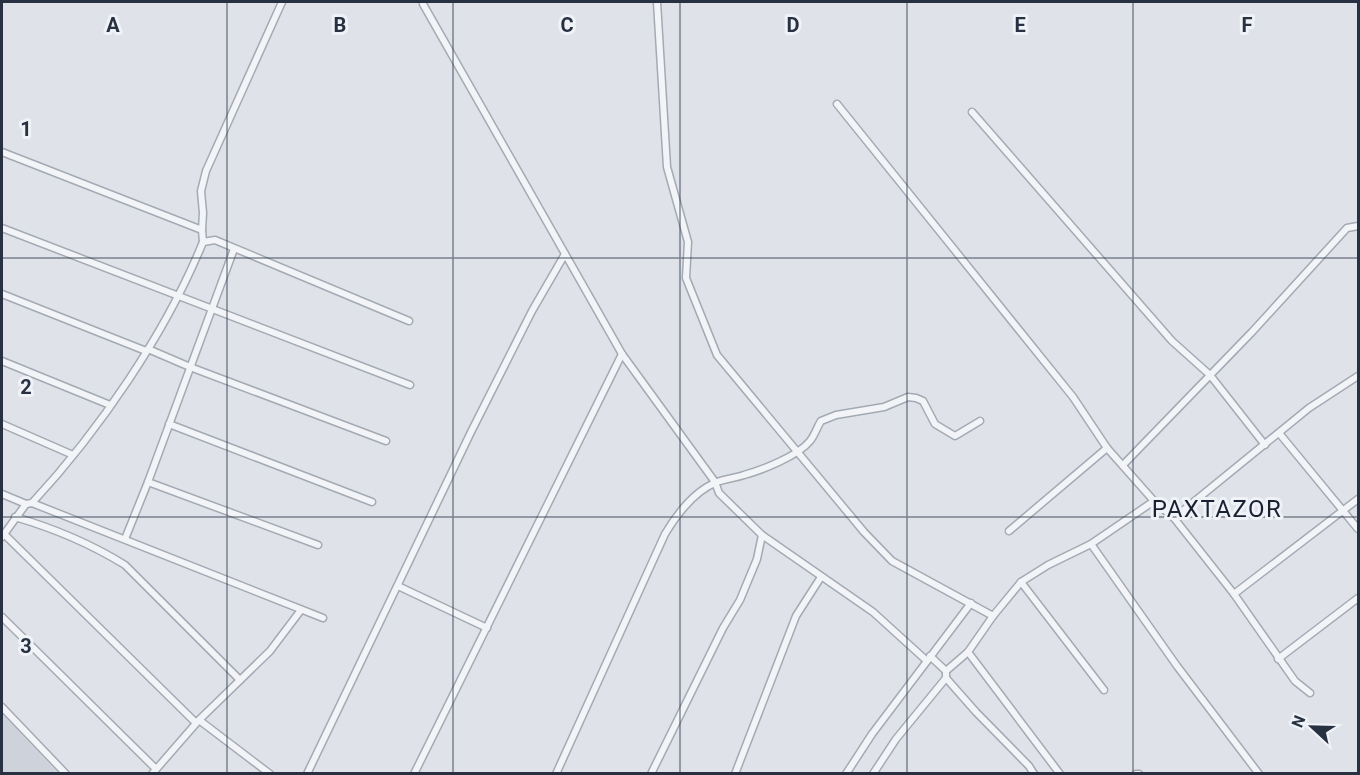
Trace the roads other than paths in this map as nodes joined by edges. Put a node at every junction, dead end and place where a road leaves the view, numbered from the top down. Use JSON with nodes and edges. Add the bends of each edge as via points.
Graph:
{"nodes":[{"id":1,"x":282,"y":2,"type":"edge"},
{"id":2,"x":657,"y":2,"type":"edge"},
{"id":3,"x":423,"y":4,"type":"dead end"},
{"id":4,"x":837,"y":104,"type":"dead end"},
{"id":5,"x":972,"y":112,"type":"dead end"},
{"id":6,"x":2,"y":152,"type":"edge"},
{"id":7,"x":1359,"y":226,"type":"edge"},
{"id":8,"x":2,"y":228,"type":"edge"},
{"id":9,"x":202,"y":230,"type":"junction"},
{"id":10,"x":204,"y":242,"type":"junction"},
{"id":11,"x":234,"y":249,"type":"junction"},
{"id":12,"x":565,"y":254,"type":"junction"},
{"id":13,"x":2,"y":294,"type":"edge"},
{"id":14,"x":178,"y":296,"type":"junction"},
{"id":15,"x":213,"y":310,"type":"junction"},
{"id":16,"x":409,"y":321,"type":"dead end"},
{"id":17,"x":147,"y":350,"type":"junction"},
{"id":18,"x":622,"y":354,"type":"junction"},
{"id":19,"x":2,"y":361,"type":"edge"},
{"id":20,"x":190,"y":367,"type":"junction"},
{"id":21,"x":1210,"y":375,"type":"junction"},
{"id":22,"x":1359,"y":376,"type":"edge"},
{"id":23,"x":410,"y":385,"type":"dead end"},
{"id":24,"x":110,"y":405,"type":"junction"},
{"id":25,"x":980,"y":421,"type":"dead end"},
{"id":26,"x":2,"y":424,"type":"edge"},
{"id":27,"x":169,"y":424,"type":"junction"},
{"id":28,"x":1279,"y":433,"type":"junction"},
{"id":29,"x":386,"y":441,"type":"dead end"},
{"id":30,"x":1265,"y":445,"type":"junction"},
{"id":31,"x":1107,"y":448,"type":"junction"},
{"id":32,"x":797,"y":451,"type":"junction"},
{"id":33,"x":72,"y":455,"type":"junction"},
{"id":34,"x":1123,"y":465,"type":"junction"},
{"id":35,"x":148,"y":482,"type":"junction"},
{"id":36,"x":715,"y":482,"type":"junction"},
{"id":37,"x":2,"y":494,"type":"edge"},
{"id":38,"x":1359,"y":499,"type":"edge"},
{"id":39,"x":1154,"y":501,"type":"junction"},
{"id":40,"x":372,"y":502,"type":"dead end"},
{"id":41,"x":29,"y":503,"type":"junction"},
{"id":42,"x":1344,"y":510,"type":"junction"},
{"id":43,"x":15,"y":517,"type":"junction"},
{"id":44,"x":1174,"y":518,"type":"junction"},
{"id":45,"x":1359,"y":529,"type":"edge"},
{"id":46,"x":1009,"y":531,"type":"dead end"},
{"id":47,"x":3,"y":535,"type":"edge"},
{"id":48,"x":762,"y":535,"type":"junction"},
{"id":49,"x":125,"y":539,"type":"junction"},
{"id":50,"x":1090,"y":544,"type":"junction"},
{"id":51,"x":318,"y":546,"type":"dead end"},
{"id":52,"x":821,"y":577,"type":"junction"},
{"id":53,"x":1021,"y":582,"type":"junction"},
{"id":54,"x":398,"y":586,"type":"junction"},
{"id":55,"x":1233,"y":594,"type":"junction"},
{"id":56,"x":1359,"y":598,"type":"edge"},
{"id":57,"x":971,"y":603,"type":"junction"},
{"id":58,"x":300,"y":610,"type":"junction"},
{"id":59,"x":993,"y":616,"type":"junction"},
{"id":60,"x":2,"y":617,"type":"edge"},
{"id":61,"x":323,"y":618,"type":"dead end"},
{"id":62,"x":487,"y":628,"type":"junction"},
{"id":63,"x":968,"y":652,"type":"junction"},
{"id":64,"x":928,"y":658,"type":"junction"},
{"id":65,"x":1278,"y":659,"type":"junction"},
{"id":66,"x":946,"y":675,"type":"junction"},
{"id":67,"x":240,"y":681,"type":"junction"},
{"id":68,"x":1104,"y":690,"type":"dead end"},
{"id":69,"x":1310,"y":693,"type":"dead end"},
{"id":70,"x":2,"y":707,"type":"edge"},
{"id":71,"x":198,"y":722,"type":"junction"},
{"id":72,"x":154,"y":771,"type":"edge"},
{"id":73,"x":66,"y":774,"type":"edge"},
{"id":74,"x":270,"y":774,"type":"edge"},
{"id":75,"x":307,"y":774,"type":"edge"},
{"id":76,"x":414,"y":774,"type":"edge"},
{"id":77,"x":556,"y":774,"type":"edge"},
{"id":78,"x":651,"y":774,"type":"edge"},
{"id":79,"x":735,"y":774,"type":"edge"},
{"id":80,"x":846,"y":774,"type":"edge"},
{"id":81,"x":873,"y":774,"type":"edge"},
{"id":82,"x":1034,"y":774,"type":"edge"},
{"id":83,"x":1060,"y":774,"type":"edge"},
{"id":84,"x":1259,"y":774,"type":"edge"}],
"edges":[{"from":1,"to":9,"type":"street","via":[[206,171],[201,191]]},
{"from":2,"to":32,"type":"street","via":[[667,167],[688,242],[686,278],[717,355]]},
{"from":3,"to":12,"type":"street"},
{"from":4,"to":31,"type":"street","via":[[1072,397]]},
{"from":5,"to":21,"type":"street","via":[[1172,341]]},
{"from":6,"to":9,"type":"street"},
{"from":7,"to":21,"type":"street","via":[[1347,228]]},
{"from":8,"to":14,"type":"street"},
{"from":9,"to":10,"type":"street"},
{"from":10,"to":11,"type":"street","via":[[214,240]]},
{"from":10,"to":14,"type":"street"},
{"from":11,"to":15,"type":"street"},
{"from":11,"to":16,"type":"street"},
{"from":12,"to":18,"type":"street"},
{"from":12,"to":54,"type":"street","via":[[491,392]]},
{"from":13,"to":17,"type":"street"},
{"from":14,"to":15,"type":"street"},
{"from":14,"to":17,"type":"street"},
{"from":15,"to":20,"type":"street"},
{"from":15,"to":23,"type":"street"},
{"from":17,"to":20,"type":"street"},
{"from":17,"to":24,"type":"street"},
{"from":18,"to":36,"type":"street"},
{"from":18,"to":62,"type":"street"},
{"from":19,"to":24,"type":"street"},
{"from":20,"to":27,"type":"street"},
{"from":20,"to":29,"type":"street"},
{"from":21,"to":30,"type":"street"},
{"from":21,"to":34,"type":"street"},
{"from":22,"to":28,"type":"street"},
{"from":24,"to":33,"type":"street"},
{"from":25,"to":32,"type":"street","via":[[955,436],[935,424],[923,401],[908,397],[884,407],[821,421],[810,441]]},
{"from":26,"to":33,"type":"street"},
{"from":27,"to":35,"type":"street"},
{"from":27,"to":40,"type":"street"},
{"from":28,"to":30,"type":"street"},
{"from":28,"to":42,"type":"street"},
{"from":30,"to":44,"type":"street"},
{"from":31,"to":34,"type":"street"},
{"from":31,"to":46,"type":"street"},
{"from":32,"to":36,"type":"street","via":[[745,475]]},
{"from":32,"to":57,"type":"street","via":[[892,561]]},
{"from":33,"to":41,"type":"street"},
{"from":34,"to":39,"type":"street"},
{"from":35,"to":49,"type":"street"},
{"from":35,"to":51,"type":"street"},
{"from":36,"to":48,"type":"street","via":[[719,493]]},
{"from":36,"to":77,"type":"street","via":[[687,503],[665,534]]},
{"from":37,"to":41,"type":"street"},
{"from":38,"to":42,"type":"street"},
{"from":39,"to":44,"type":"street"},
{"from":39,"to":50,"type":"street"},
{"from":41,"to":43,"type":"street"},
{"from":41,"to":49,"type":"street"},
{"from":42,"to":45,"type":"street"},
{"from":42,"to":55,"type":"street"},
{"from":43,"to":47,"type":"street"},
{"from":43,"to":67,"type":"street","via":[[44,526],[125,565]]},
{"from":44,"to":55,"type":"street"},
{"from":47,"to":71,"type":"street"},
{"from":48,"to":52,"type":"street"},
{"from":48,"to":78,"type":"street","via":[[740,600]]},
{"from":49,"to":58,"type":"street"},
{"from":50,"to":53,"type":"street"},
{"from":50,"to":84,"type":"street"},
{"from":52,"to":64,"type":"street","via":[[873,612]]},
{"from":52,"to":79,"type":"street","via":[[796,616]]},
{"from":53,"to":59,"type":"street"},
{"from":53,"to":68,"type":"street"},
{"from":54,"to":62,"type":"street"},
{"from":54,"to":75,"type":"street"},
{"from":55,"to":65,"type":"street"},
{"from":56,"to":65,"type":"street"},
{"from":57,"to":59,"type":"street"},
{"from":57,"to":64,"type":"street"},
{"from":58,"to":61,"type":"street"},
{"from":58,"to":67,"type":"street","via":[[270,651]]},
{"from":59,"to":63,"type":"street"},
{"from":60,"to":72,"type":"street"},
{"from":62,"to":76,"type":"street"},
{"from":63,"to":66,"type":"street"},
{"from":63,"to":83,"type":"street"},
{"from":64,"to":66,"type":"street"},
{"from":64,"to":80,"type":"street"},
{"from":65,"to":69,"type":"street"},
{"from":66,"to":81,"type":"street"},
{"from":66,"to":82,"type":"street"},
{"from":67,"to":71,"type":"street"},
{"from":70,"to":73,"type":"street"},
{"from":71,"to":72,"type":"street"},
{"from":71,"to":74,"type":"street"}]}
